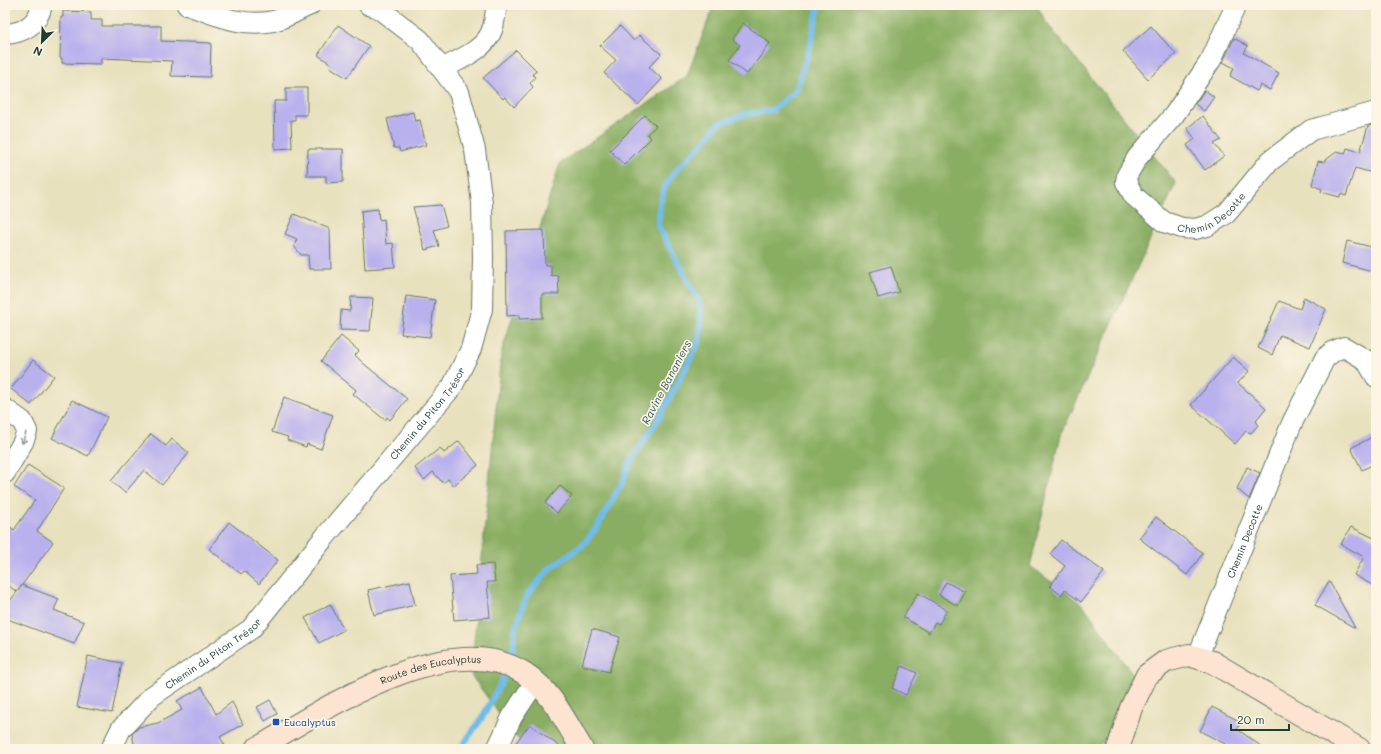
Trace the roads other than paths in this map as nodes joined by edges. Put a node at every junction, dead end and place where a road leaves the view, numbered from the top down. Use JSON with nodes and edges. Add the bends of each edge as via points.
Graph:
{"nodes":[{"id":1,"x":42,"y":5,"type":"edge"},
{"id":2,"x":186,"y":5,"type":"edge"},
{"id":3,"x":310,"y":5,"type":"edge"},
{"id":4,"x":369,"y":5,"type":"edge"},
{"id":5,"x":497,"y":5,"type":"edge"},
{"id":6,"x":1236,"y":5,"type":"edge"},
{"id":7,"x":5,"y":34,"type":"edge"},
{"id":8,"x":442,"y":69,"type":"junction"},
{"id":9,"x":1376,"y":112,"type":"edge"},
{"id":10,"x":1376,"y":377,"type":"edge"},
{"id":11,"x":5,"y":409,"type":"edge"},
{"id":12,"x":5,"y":473,"type":"edge"},
{"id":13,"x":1198,"y":656,"type":"junction"},
{"id":14,"x":529,"y":677,"type":"junction"},
{"id":15,"x":111,"y":749,"type":"edge"},
{"id":16,"x":256,"y":749,"type":"edge"},
{"id":17,"x":497,"y":749,"type":"edge"},
{"id":18,"x":582,"y":749,"type":"edge"},
{"id":19,"x":1118,"y":749,"type":"edge"},
{"id":20,"x":1359,"y":749,"type":"edge"}],
"edges":[{"from":1,"to":7,"type":"street","via":[[40,15],[31,26],[16,34]]},
{"from":2,"to":3,"type":"street","via":[[229,20],[252,23],[274,21]]},
{"from":4,"to":8,"type":"street","name":"Chemin du Piton Trésor","via":[[376,7],[420,40]]},
{"from":5,"to":8,"type":"street","via":[[487,40],[475,51]]},
{"from":6,"to":9,"type":"street","name":"Chemin Decotte","via":[[1211,60],[1174,115],[1137,158],[1127,175],[1126,182],[1134,196],[1164,222],[1182,228],[1195,229],[1207,226],[1227,213],[1270,161],[1311,130]]},
{"from":8,"to":15,"type":"street","name":"Chemin du Piton Trésor","via":[[459,92],[475,150],[482,203],[482,309],[471,349],[452,387],[251,629],[152,696],[121,729]]},
{"from":10,"to":13,"type":"street","name":"Chemin Decotte","via":[[1366,360],[1344,347],[1325,358],[1292,423]]},
{"from":11,"to":12,"type":"street","one_way":true,"via":[[22,420],[27,432]]},
{"from":13,"to":19,"type":"main road","via":[[1189,655],[1166,661],[1147,675],[1131,708]]},
{"from":13,"to":20,"type":"main road"},
{"from":14,"to":16,"type":"main road","name":"Route des Eucalyptus","via":[[496,660],[481,658],[417,668],[363,688]]},
{"from":14,"to":17,"type":"street"},
{"from":14,"to":18,"type":"main road","name":"Route des Eucalyptus","via":[[557,706]]}]}
